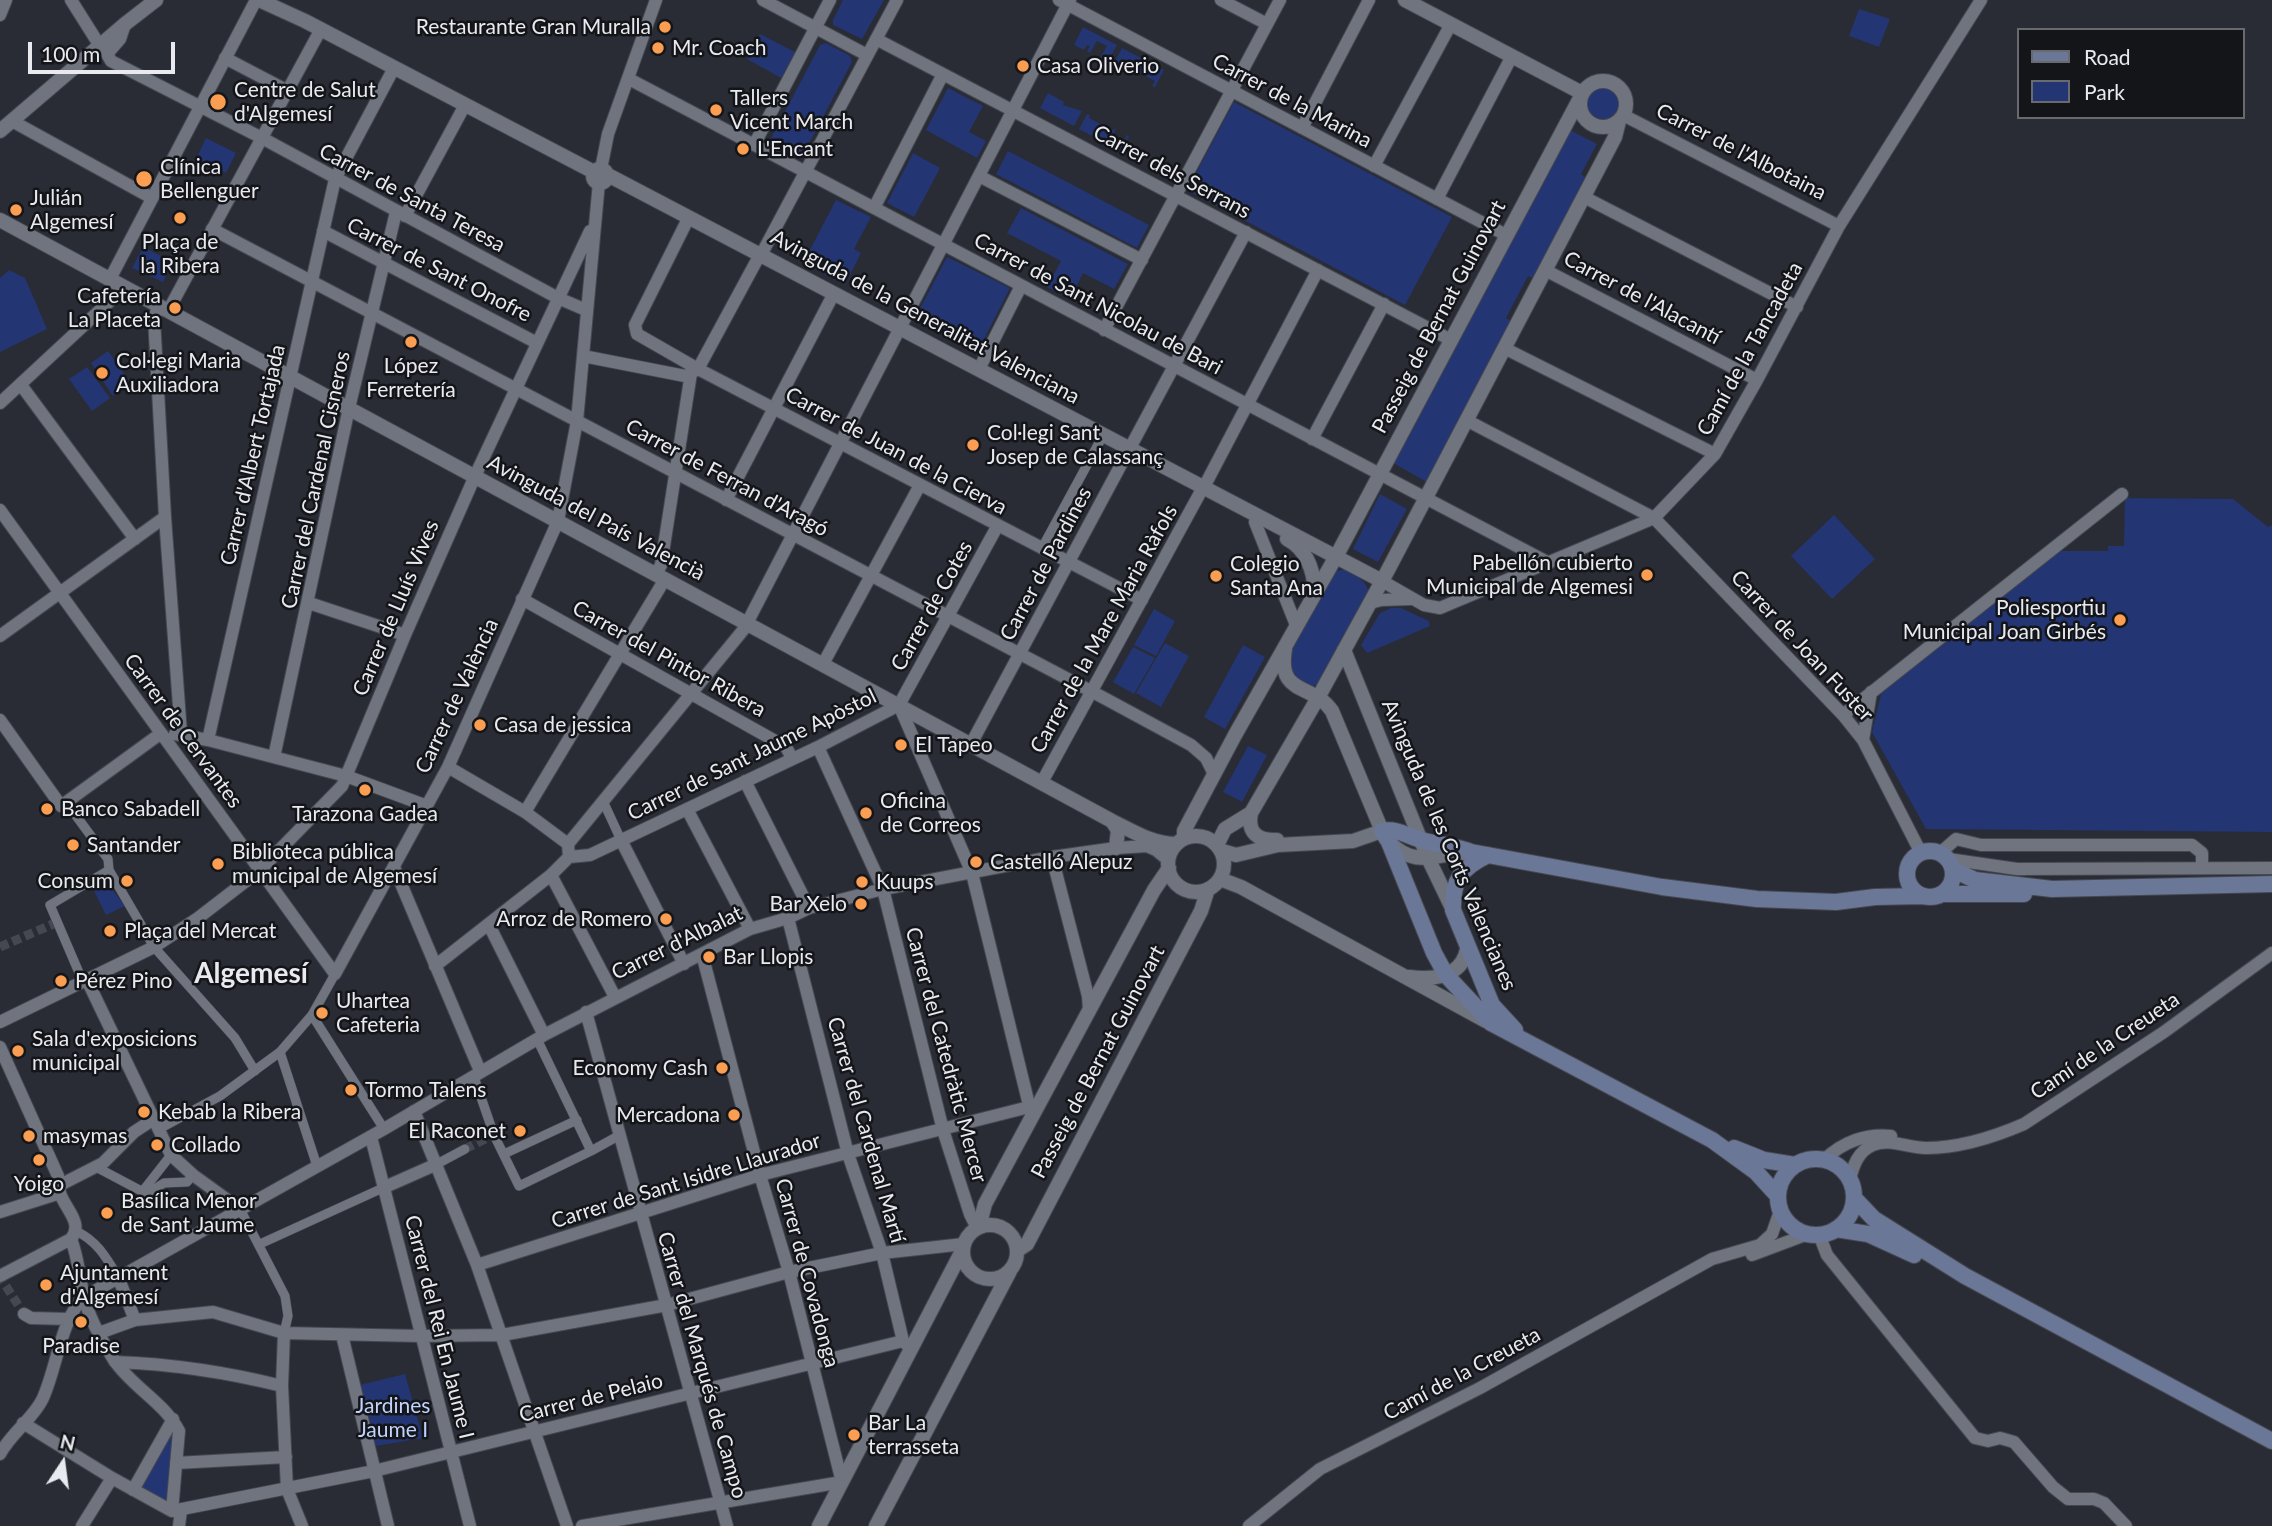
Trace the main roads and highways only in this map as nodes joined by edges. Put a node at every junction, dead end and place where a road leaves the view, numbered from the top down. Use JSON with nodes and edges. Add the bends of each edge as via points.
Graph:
{"nodes":[{"id":1,"x":1488,"y":855,"type":"junction"},
{"id":2,"x":1948,"y":860,"type":"junction"},
{"id":3,"x":1907,"y":871,"type":"junction"},
{"id":4,"x":2272,"y":884,"type":"edge"},
{"id":5,"x":2052,"y":889,"type":"junction"},
{"id":6,"x":1943,"y":894,"type":"junction"},
{"id":7,"x":1923,"y":896,"type":"junction"},
{"id":8,"x":1875,"y":897,"type":"junction"},
{"id":9,"x":1532,"y":1045,"type":"junction"},
{"id":10,"x":1712,"y":1140,"type":"junction"},
{"id":11,"x":1796,"y":1165,"type":"junction"},
{"id":12,"x":1854,"y":1198,"type":"junction"},
{"id":13,"x":1779,"y":1203,"type":"junction"},
{"id":14,"x":1822,"y":1233,"type":"junction"},
{"id":15,"x":1965,"y":1276,"type":"junction"},
{"id":16,"x":2272,"y":1441,"type":"edge"}],
"edges":[{"from":1,"to":8,"type":"main road","via":[[1756,899],[1836,902]]},
{"from":1,"to":9,"type":"main road","name":"Avinguda de les Corts Valencianes","via":[[1463,872],[1453,894],[1453,910],[1492,1005]]},
{"from":1,"to":9,"type":"main road","name":"Avinguda de les Corts Valencianes","via":[[1396,830],[1385,836],[1446,975],[1490,1023]]},
{"from":2,"to":3,"type":"main road","via":[[1934,851],[1921,852]]},
{"from":2,"to":5,"type":"main road","via":[[1975,880]]},
{"from":2,"to":6,"type":"main road","via":[[1952,884]]},
{"from":3,"to":7,"type":"main road","via":[[1910,886]]},
{"from":3,"to":8,"type":"main road"},
{"from":4,"to":5,"type":"main road"},
{"from":5,"to":6,"type":"main road","via":[[2019,895]]},
{"from":6,"to":7,"type":"main road"},
{"from":7,"to":8,"type":"main road"},
{"from":9,"to":10,"type":"main road"},
{"from":10,"to":11,"type":"main road","via":[[1764,1160]]},
{"from":10,"to":13,"type":"main road","via":[[1756,1172]]},
{"from":11,"to":12,"type":"main road","via":[[1824,1160],[1838,1166],[1850,1180]]},
{"from":11,"to":13,"type":"main road","via":[[1785,1175]]},
{"from":12,"to":14,"type":"main road","via":[[1847,1219]]},
{"from":12,"to":15,"type":"main road","via":[[1874,1219]]},
{"from":13,"to":14,"type":"main road","via":[[1788,1223]]},
{"from":14,"to":15,"type":"main road","via":[[1868,1234]]},
{"from":15,"to":16,"type":"main road"}]}
